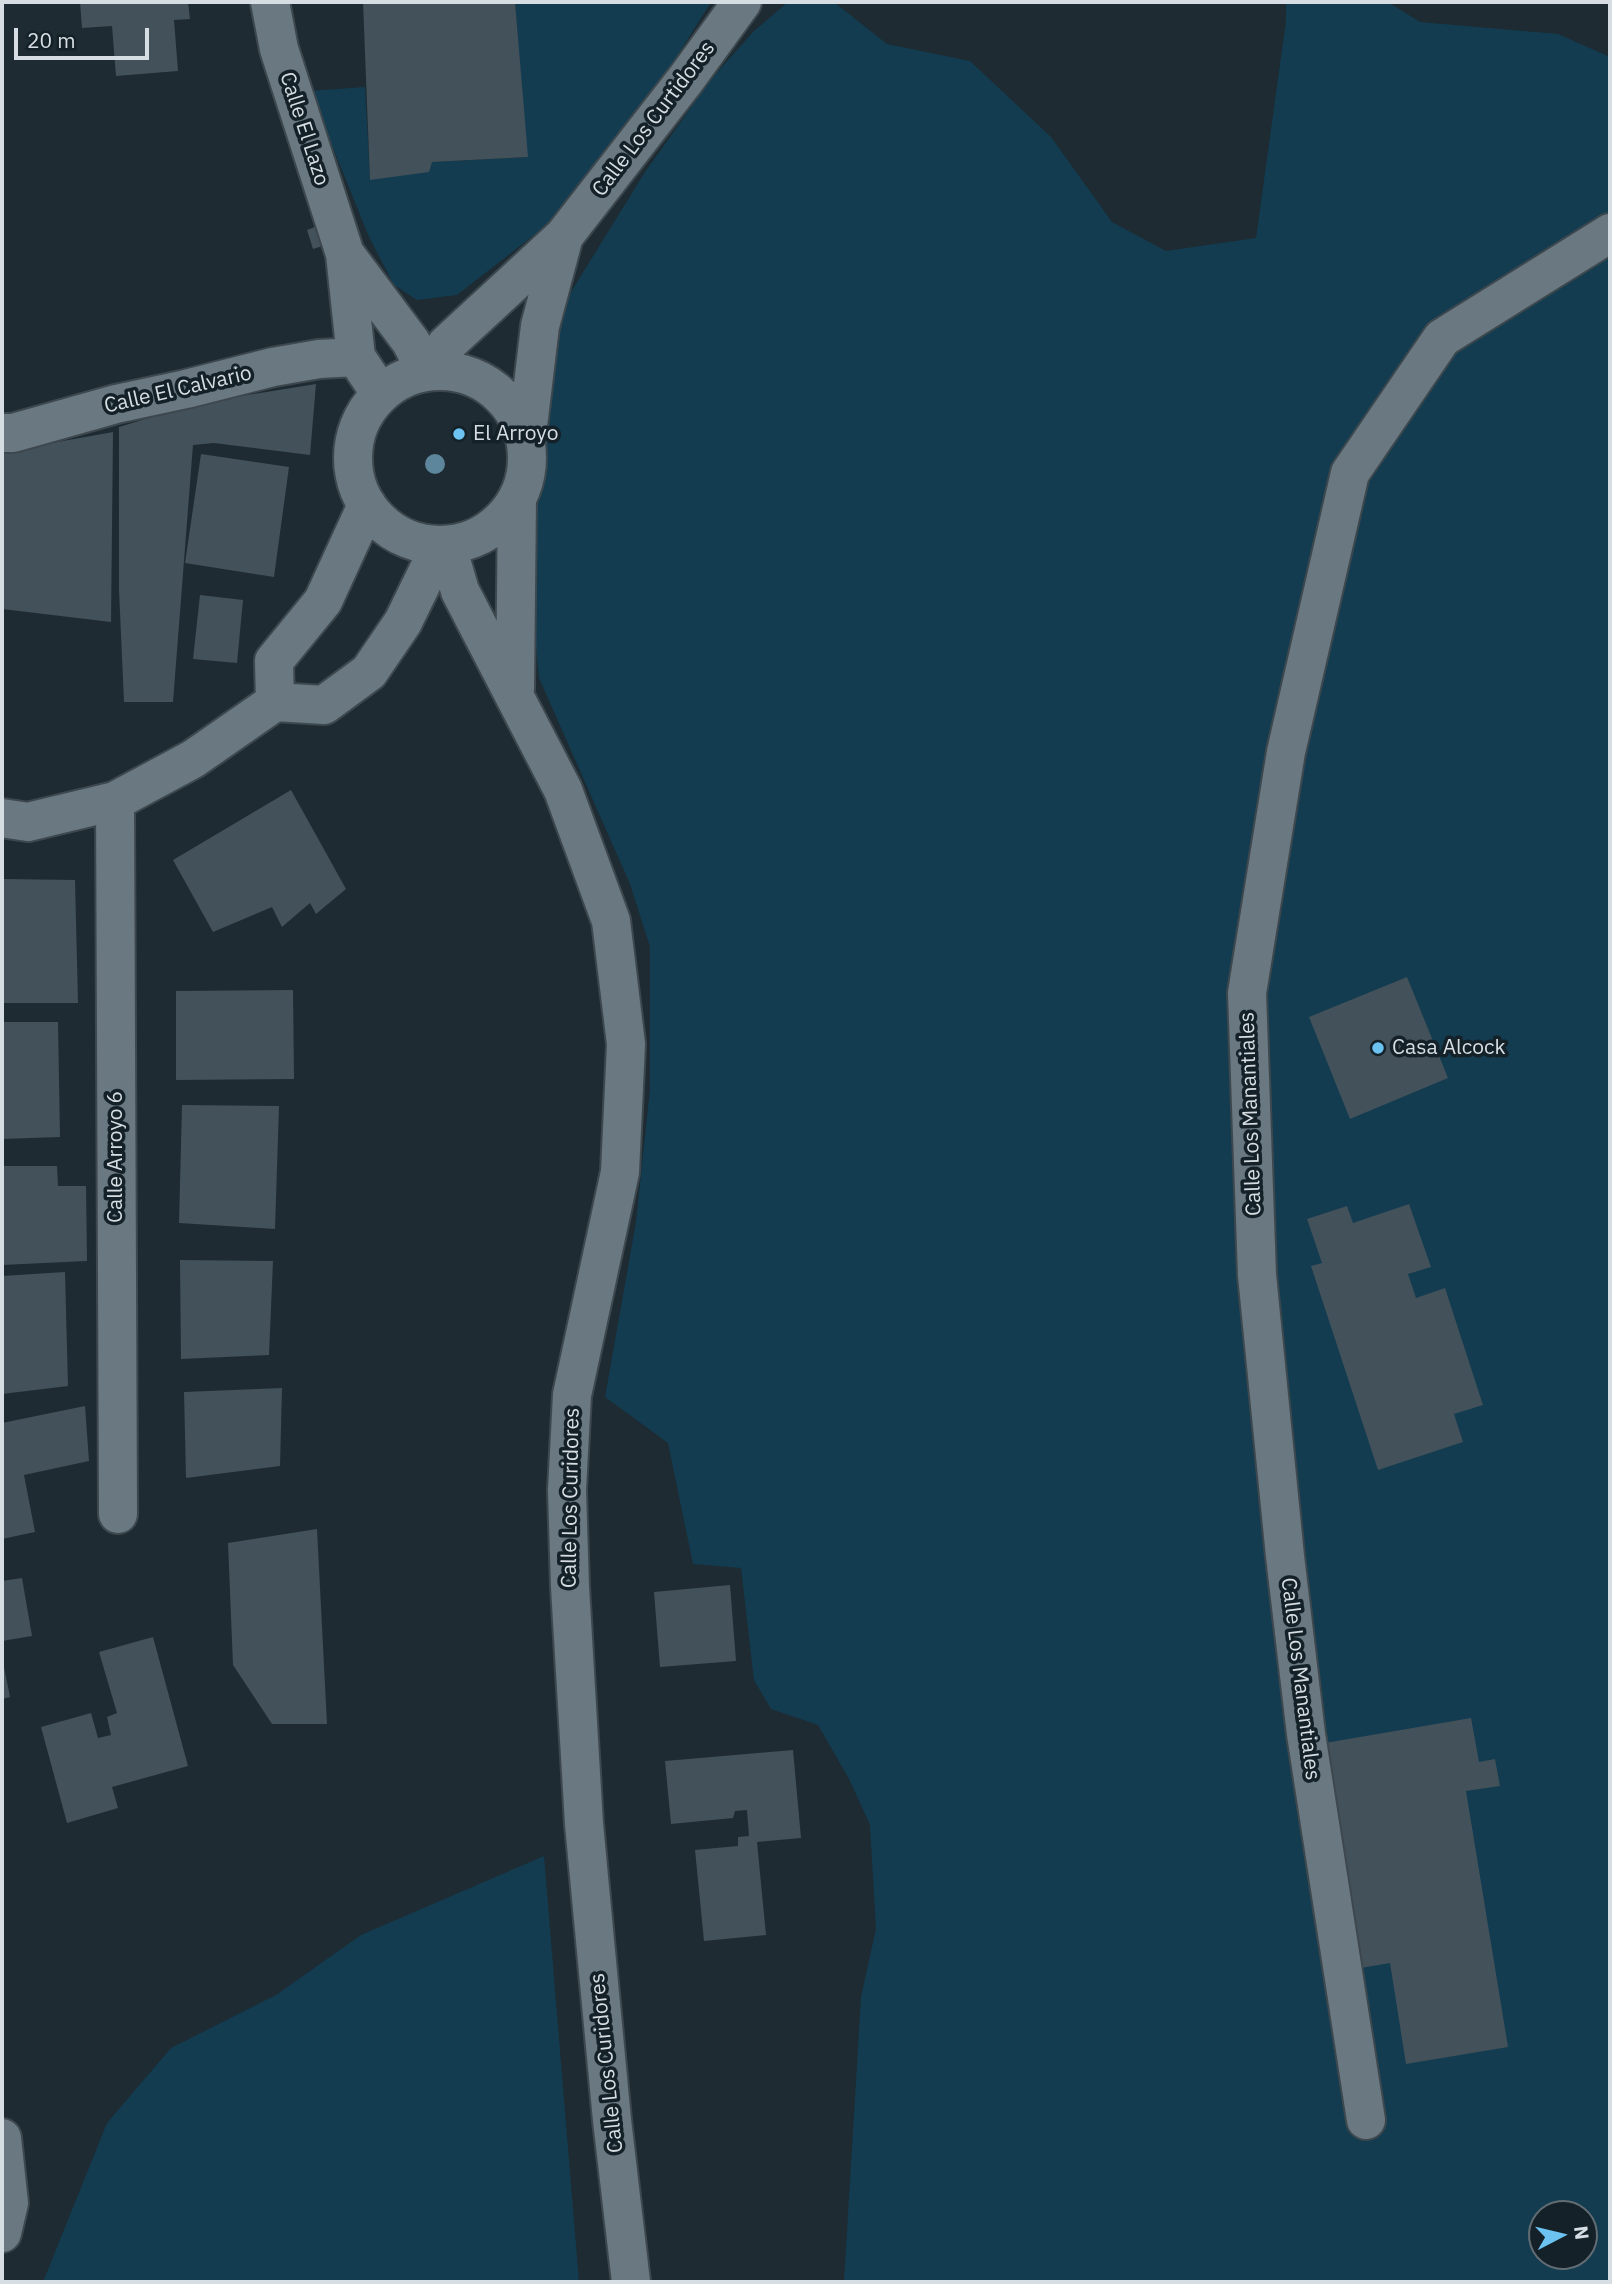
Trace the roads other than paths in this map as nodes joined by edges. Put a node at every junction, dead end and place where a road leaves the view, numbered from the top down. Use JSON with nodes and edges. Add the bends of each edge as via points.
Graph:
{"nodes":[{"id":1,"x":270,"y":2,"type":"edge"},
{"id":2,"x":742,"y":2,"type":"edge"},
{"id":3,"x":1610,"y":233,"type":"edge"},
{"id":4,"x":564,"y":236,"type":"junction"},
{"id":5,"x":345,"y":254,"type":"junction"},
{"id":6,"x":356,"y":357,"type":"junction"},
{"id":7,"x":430,"y":371,"type":"junction"},
{"id":8,"x":380,"y":393,"type":"junction"},
{"id":9,"x":2,"y":433,"type":"edge"},
{"id":10,"x":526,"y":443,"type":"junction"},
{"id":11,"x":517,"y":499,"type":"junction"},
{"id":12,"x":367,"y":505,"type":"junction"},
{"id":13,"x":443,"y":546,"type":"junction"},
{"id":14,"x":515,"y":695,"type":"junction"},
{"id":15,"x":275,"y":702,"type":"junction"},
{"id":16,"x":115,"y":801,"type":"junction"},
{"id":17,"x":2,"y":818,"type":"edge"},
{"id":18,"x":118,"y":1514,"type":"dead end"},
{"id":19,"x":1366,"y":2120,"type":"dead end"},
{"id":20,"x":2,"y":2138,"type":"edge"},
{"id":21,"x":2,"y":2233,"type":"edge"},
{"id":22,"x":631,"y":2282,"type":"edge"}],
"edges":[{"from":1,"to":5,"type":"street","name":"Calle El Lazo","via":[[278,50]]},
{"from":2,"to":4,"type":"street","name":"Calle Los Curtidores"},
{"from":3,"to":19,"type":"street","name":"Calle Los Manantiales","via":[[1442,338],[1350,472],[1286,752],[1247,993],[1257,1275],[1285,1556],[1306,1734]]},
{"from":4,"to":7,"type":"street","name":"Calle Los Curtidores","via":[[446,345]]},
{"from":4,"to":10,"type":"street","name":"Calle Los Curtidores","via":[[540,326]]},
{"from":5,"to":6,"type":"street","name":"Calle El Lazo"},
{"from":5,"to":7,"type":"street","name":"Calle El Lazo"},
{"from":6,"to":8,"type":"street","name":"Calle El Lazo"},
{"from":6,"to":9,"type":"street","name":"Calle El Calvario","via":[[273,367]]},
{"from":7,"to":8,"type":"street","via":[[402,379]]},
{"from":7,"to":10,"type":"street","via":[[459,373],[483,382],[503,398]]},
{"from":8,"to":12,"type":"street","via":[[363,418],[354,447],[355,477]]},
{"from":10,"to":11,"type":"street","via":[[526,472]]},
{"from":11,"to":13,"type":"street","via":[[499,522],[475,538]]},
{"from":11,"to":14,"type":"street"},
{"from":12,"to":13,"type":"street","via":[[387,528],[412,541]]},
{"from":12,"to":15,"type":"street","via":[[323,601],[274,661]]},
{"from":13,"to":14,"type":"street","via":[[460,591]]},
{"from":13,"to":15,"type":"street","via":[[403,622],[369,672],[324,705]]},
{"from":14,"to":22,"type":"street","name":"Calle Los Curidores","via":[[563,790],[611,921],[625,1044],[620,1172],[572,1395],[567,1490],[584,1824]]},
{"from":15,"to":16,"type":"street","via":[[193,759]]},
{"from":16,"to":17,"type":"street","via":[[28,822]]},
{"from":16,"to":18,"type":"street","name":"Calle Arroyo 6"},
{"from":20,"to":21,"type":"street","via":[[9,2203]]}]}
